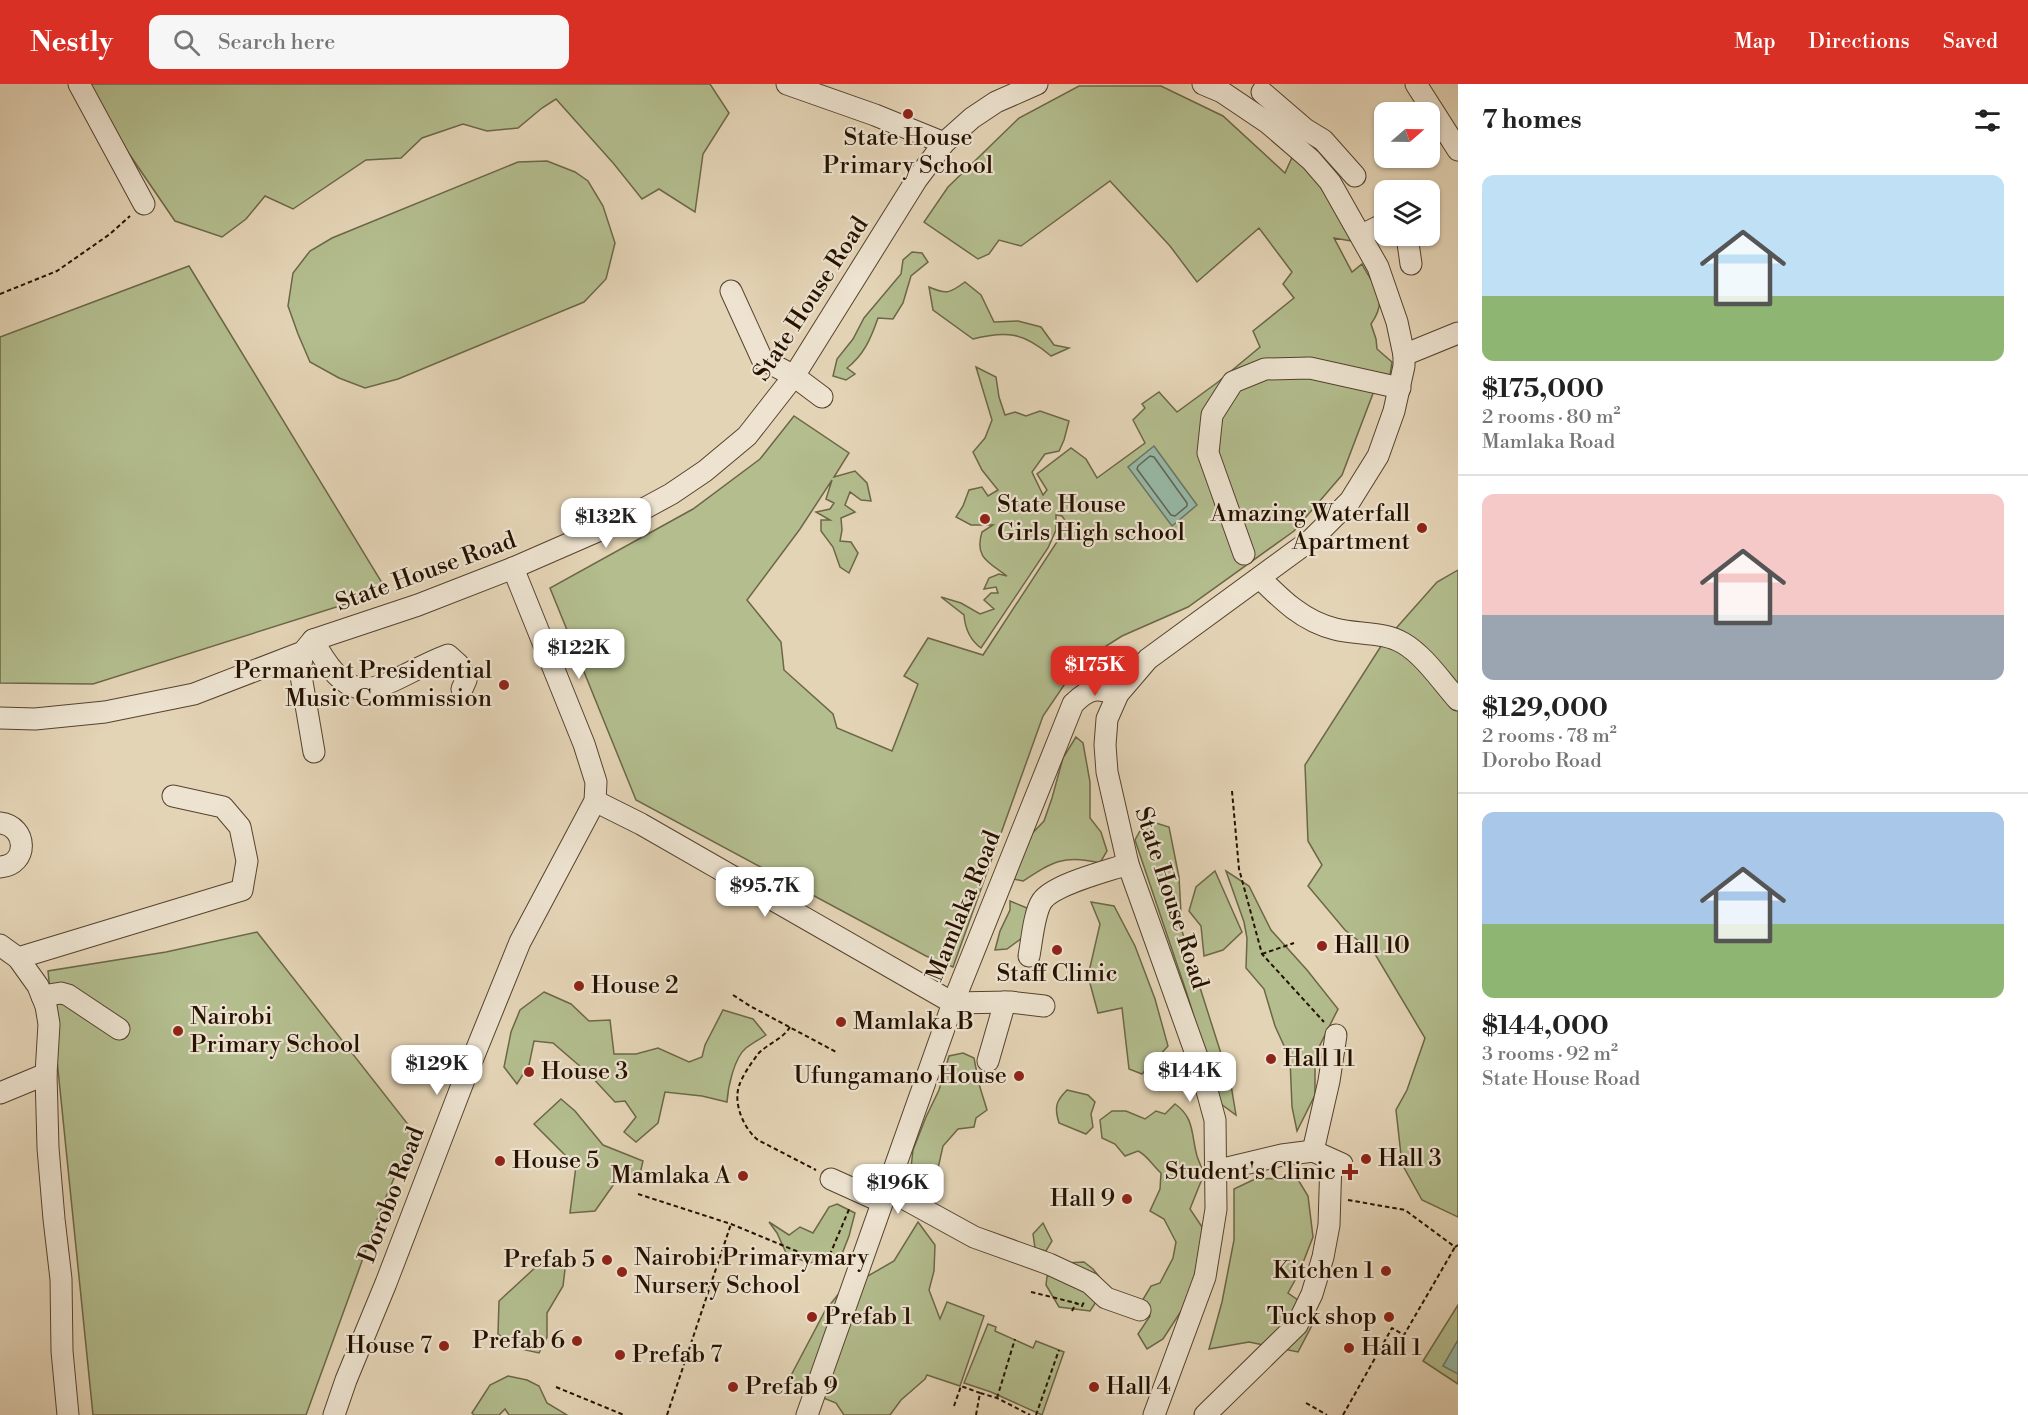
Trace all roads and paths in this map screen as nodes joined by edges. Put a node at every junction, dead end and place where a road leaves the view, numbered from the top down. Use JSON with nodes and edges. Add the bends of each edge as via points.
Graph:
{"nodes":[{"id":1,"x":79,"y":84,"type":"edge"},
{"id":2,"x":787,"y":84,"type":"edge"},
{"id":3,"x":1037,"y":84,"type":"edge"},
{"id":4,"x":1203,"y":84,"type":"edge"},
{"id":5,"x":1416,"y":84,"type":"edge"},
{"id":6,"x":1262,"y":92,"type":"dead end"},
{"id":7,"x":1315,"y":136,"type":"junction"},
{"id":8,"x":944,"y":143,"type":"junction"},
{"id":9,"x":1298,"y":148,"type":"junction"},
{"id":10,"x":1458,"y":150,"type":"edge"},
{"id":11,"x":1355,"y":176,"type":"dead end"},
{"id":12,"x":144,"y":204,"type":"joint"},
{"id":13,"x":1374,"y":229,"type":"edge"},
{"id":14,"x":1362,"y":236,"type":"junction"},
{"id":15,"x":1408,"y":246,"type":"edge"},
{"id":16,"x":1411,"y":264,"type":"dead end"},
{"id":17,"x":731,"y":291,"type":"dead end"},
{"id":18,"x":0,"y":294,"type":"edge"},
{"id":19,"x":1458,"y":333,"type":"edge"},
{"id":20,"x":1404,"y":355,"type":"junction"},
{"id":21,"x":794,"y":376,"type":"junction"},
{"id":22,"x":1400,"y":388,"type":"junction"},
{"id":23,"x":822,"y":397,"type":"dead end"},
{"id":24,"x":1244,"y":554,"type":"dead end"},
{"id":25,"x":513,"y":568,"type":"junction"},
{"id":26,"x":1260,"y":578,"type":"junction"},
{"id":27,"x":308,"y":646,"type":"junction"},
{"id":28,"x":462,"y":689,"type":"dead end"},
{"id":29,"x":1118,"y":694,"type":"junction"},
{"id":30,"x":1458,"y":699,"type":"edge"},
{"id":31,"x":0,"y":718,"type":"edge"},
{"id":32,"x":314,"y":752,"type":"dead end"},
{"id":33,"x":1232,"y":791,"type":"dead end"},
{"id":34,"x":173,"y":796,"type":"dead end"},
{"id":35,"x":595,"y":801,"type":"junction"},
{"id":36,"x":0,"y":823,"type":"edge"},
{"id":37,"x":1128,"y":864,"type":"junction"},
{"id":38,"x":0,"y":867,"type":"edge"},
{"id":39,"x":1294,"y":943,"type":"dead end"},
{"id":40,"x":0,"y":945,"type":"edge"},
{"id":41,"x":1263,"y":954,"type":"junction"},
{"id":42,"x":1029,"y":956,"type":"dead end"},
{"id":43,"x":18,"y":958,"type":"junction"},
{"id":44,"x":733,"y":995,"type":"dead end"},
{"id":45,"x":42,"y":996,"type":"junction"},
{"id":46,"x":1005,"y":1002,"type":"junction"},
{"id":47,"x":953,"y":1003,"type":"junction"},
{"id":48,"x":1044,"y":1006,"type":"dead end"},
{"id":49,"x":790,"y":1027,"type":"junction"},
{"id":50,"x":119,"y":1029,"type":"dead end"},
{"id":51,"x":1335,"y":1035,"type":"joint"},
{"id":52,"x":838,"y":1053,"type":"dead end"},
{"id":53,"x":988,"y":1061,"type":"dead end"},
{"id":54,"x":46,"y":1074,"type":"junction"},
{"id":55,"x":0,"y":1093,"type":"edge"},
{"id":56,"x":1329,"y":1158,"type":"junction"},
{"id":57,"x":1215,"y":1171,"type":"junction"},
{"id":58,"x":831,"y":1179,"type":"joint"},
{"id":59,"x":856,"y":1190,"type":"junction"},
{"id":60,"x":885,"y":1193,"type":"junction"},
{"id":61,"x":638,"y":1194,"type":"dead end"},
{"id":62,"x":1330,"y":1196,"type":"junction"},
{"id":63,"x":732,"y":1224,"type":"junction"},
{"id":64,"x":1456,"y":1246,"type":"edge"},
{"id":65,"x":1031,"y":1292,"type":"dead end"},
{"id":66,"x":1076,"y":1303,"type":"dead end"},
{"id":67,"x":1140,"y":1310,"type":"dead end"},
{"id":68,"x":1015,"y":1339,"type":"dead end"},
{"id":69,"x":1059,"y":1350,"type":"dead end"},
{"id":70,"x":556,"y":1387,"type":"dead end"},
{"id":71,"x":980,"y":1393,"type":"junction"},
{"id":72,"x":997,"y":1398,"type":"junction"},
{"id":73,"x":1306,"y":1403,"type":"dead end"},
{"id":74,"x":954,"y":1406,"type":"dead end"},
{"id":75,"x":1159,"y":1412,"type":"edge"},
{"id":76,"x":68,"y":1415,"type":"edge"},
{"id":77,"x":334,"y":1415,"type":"edge"},
{"id":78,"x":624,"y":1415,"type":"edge"},
{"id":79,"x":666,"y":1415,"type":"edge"},
{"id":80,"x":807,"y":1415,"type":"edge"},
{"id":81,"x":976,"y":1415,"type":"edge"},
{"id":82,"x":1030,"y":1415,"type":"edge"},
{"id":83,"x":1036,"y":1415,"type":"edge"},
{"id":84,"x":1205,"y":1415,"type":"edge"},
{"id":85,"x":1327,"y":1415,"type":"edge"},
{"id":86,"x":1343,"y":1415,"type":"edge"}],
"edges":[{"from":1,"to":12,"type":"street"},
{"from":2,"to":8,"type":"street"},
{"from":3,"to":8,"type":"street","name":"State House Road","via":[[996,102]]},
{"from":4,"to":9,"type":"street","name":"State House Road","via":[[1247,108]]},
{"from":5,"to":10,"type":"street"},
{"from":6,"to":7,"type":"street"},
{"from":7,"to":9,"type":"street"},
{"from":7,"to":11,"type":"street"},
{"from":8,"to":21,"type":"street","name":"State House Road","via":[[917,179]]},
{"from":9,"to":14,"type":"street","name":"State House Road","via":[[1330,182]]},
{"from":12,"to":18,"type":"path","via":[[110,234],[57,271]]},
{"from":13,"to":14,"type":"street"},
{"from":14,"to":20,"type":"street","name":"State House Road","via":[[1389,298]]},
{"from":15,"to":16,"type":"street"},
{"from":17,"to":21,"type":"street","via":[[762,359]]},
{"from":19,"to":20,"type":"street"},
{"from":20,"to":22,"type":"street","name":"State House Road"},
{"from":21,"to":23,"type":"street"},
{"from":21,"to":25,"type":"street","name":"State House Road","via":[[747,436],[690,482],[623,520]]},
{"from":22,"to":24,"type":"street","via":[[1310,368],[1265,369],[1233,382],[1212,415],[1208,453]]},
{"from":22,"to":26,"type":"street","name":"State House Road","via":[[1378,456],[1350,501],[1312,539]]},
{"from":25,"to":27,"type":"street","name":"State House Road"},
{"from":25,"to":35,"type":"street","via":[[584,744],[596,782]]},
{"from":26,"to":29,"type":"street","name":"State House Road","via":[[1148,659]]},
{"from":26,"to":30,"type":"street","via":[[1304,617],[1335,629],[1381,635],[1403,643]]},
{"from":27,"to":28,"type":"street","via":[[342,682],[360,690],[379,688],[448,655],[466,680]]},
{"from":27,"to":31,"type":"street","name":"State House Road","via":[[194,694],[105,712]]},
{"from":27,"to":32,"type":"street","via":[[300,670]]},
{"from":29,"to":37,"type":"street","name":"State House Road","via":[[1107,719],[1105,744],[1110,790]]},
{"from":29,"to":47,"type":"street","name":"Mamlaka Road","via":[[1099,689],[1085,692],[1073,704]]},
{"from":33,"to":41,"type":"path","via":[[1239,869]]},
{"from":34,"to":43,"type":"street","via":[[223,807],[240,827],[247,861],[242,890]]},
{"from":35,"to":47,"type":"street"},
{"from":35,"to":77,"type":"street","name":"Dorobo Road","via":[[520,942]]},
{"from":36,"to":38,"type":"street","via":[[16,830],[22,845],[18,859]]},
{"from":37,"to":42,"type":"street","via":[[1062,886],[1043,899]]},
{"from":37,"to":57,"type":"street","name":"State House Road","via":[[1200,1065],[1215,1120]]},
{"from":39,"to":41,"type":"path"},
{"from":40,"to":43,"type":"street"},
{"from":41,"to":51,"type":"path"},
{"from":43,"to":45,"type":"street"},
{"from":44,"to":49,"type":"path"},
{"from":45,"to":50,"type":"street","via":[[68,995]]},
{"from":45,"to":54,"type":"street","via":[[49,1024]]},
{"from":46,"to":47,"type":"street"},
{"from":46,"to":48,"type":"street"},
{"from":46,"to":53,"type":"street"},
{"from":47,"to":60,"type":"street","name":"Mamlaka Road"},
{"from":49,"to":52,"type":"path"},
{"from":49,"to":58,"type":"path","via":[[759,1054],[739,1085],[739,1108],[750,1134]]},
{"from":51,"to":56,"type":"street","via":[[1329,1081]]},
{"from":54,"to":55,"type":"street"},
{"from":54,"to":76,"type":"street"},
{"from":56,"to":57,"type":"street","via":[[1282,1155]]},
{"from":56,"to":62,"type":"street"},
{"from":57,"to":75,"type":"street","name":"State House Road","via":[[1216,1209],[1205,1277]]},
{"from":58,"to":59,"type":"street"},
{"from":59,"to":60,"type":"street"},
{"from":59,"to":63,"type":"path","via":[[827,1256],[801,1253]]},
{"from":60,"to":67,"type":"street","via":[[905,1199],[974,1237],[1049,1264],[1090,1283],[1106,1298]]},
{"from":60,"to":80,"type":"street","name":"Mamlaka Road"},
{"from":61,"to":63,"type":"path"},
{"from":62,"to":64,"type":"path","via":[[1405,1210]]},
{"from":62,"to":84,"type":"street","via":[[1323,1257],[1297,1325]]},
{"from":63,"to":79,"type":"path"},
{"from":64,"to":86,"type":"path","via":[[1404,1335],[1392,1328]]},
{"from":65,"to":66,"type":"path"},
{"from":68,"to":72,"type":"path"},
{"from":69,"to":83,"type":"path"},
{"from":70,"to":78,"type":"path"},
{"from":71,"to":72,"type":"path"},
{"from":71,"to":74,"type":"path","via":[[961,1386]]},
{"from":71,"to":81,"type":"path"},
{"from":72,"to":82,"type":"path"},
{"from":73,"to":85,"type":"path"}]}
